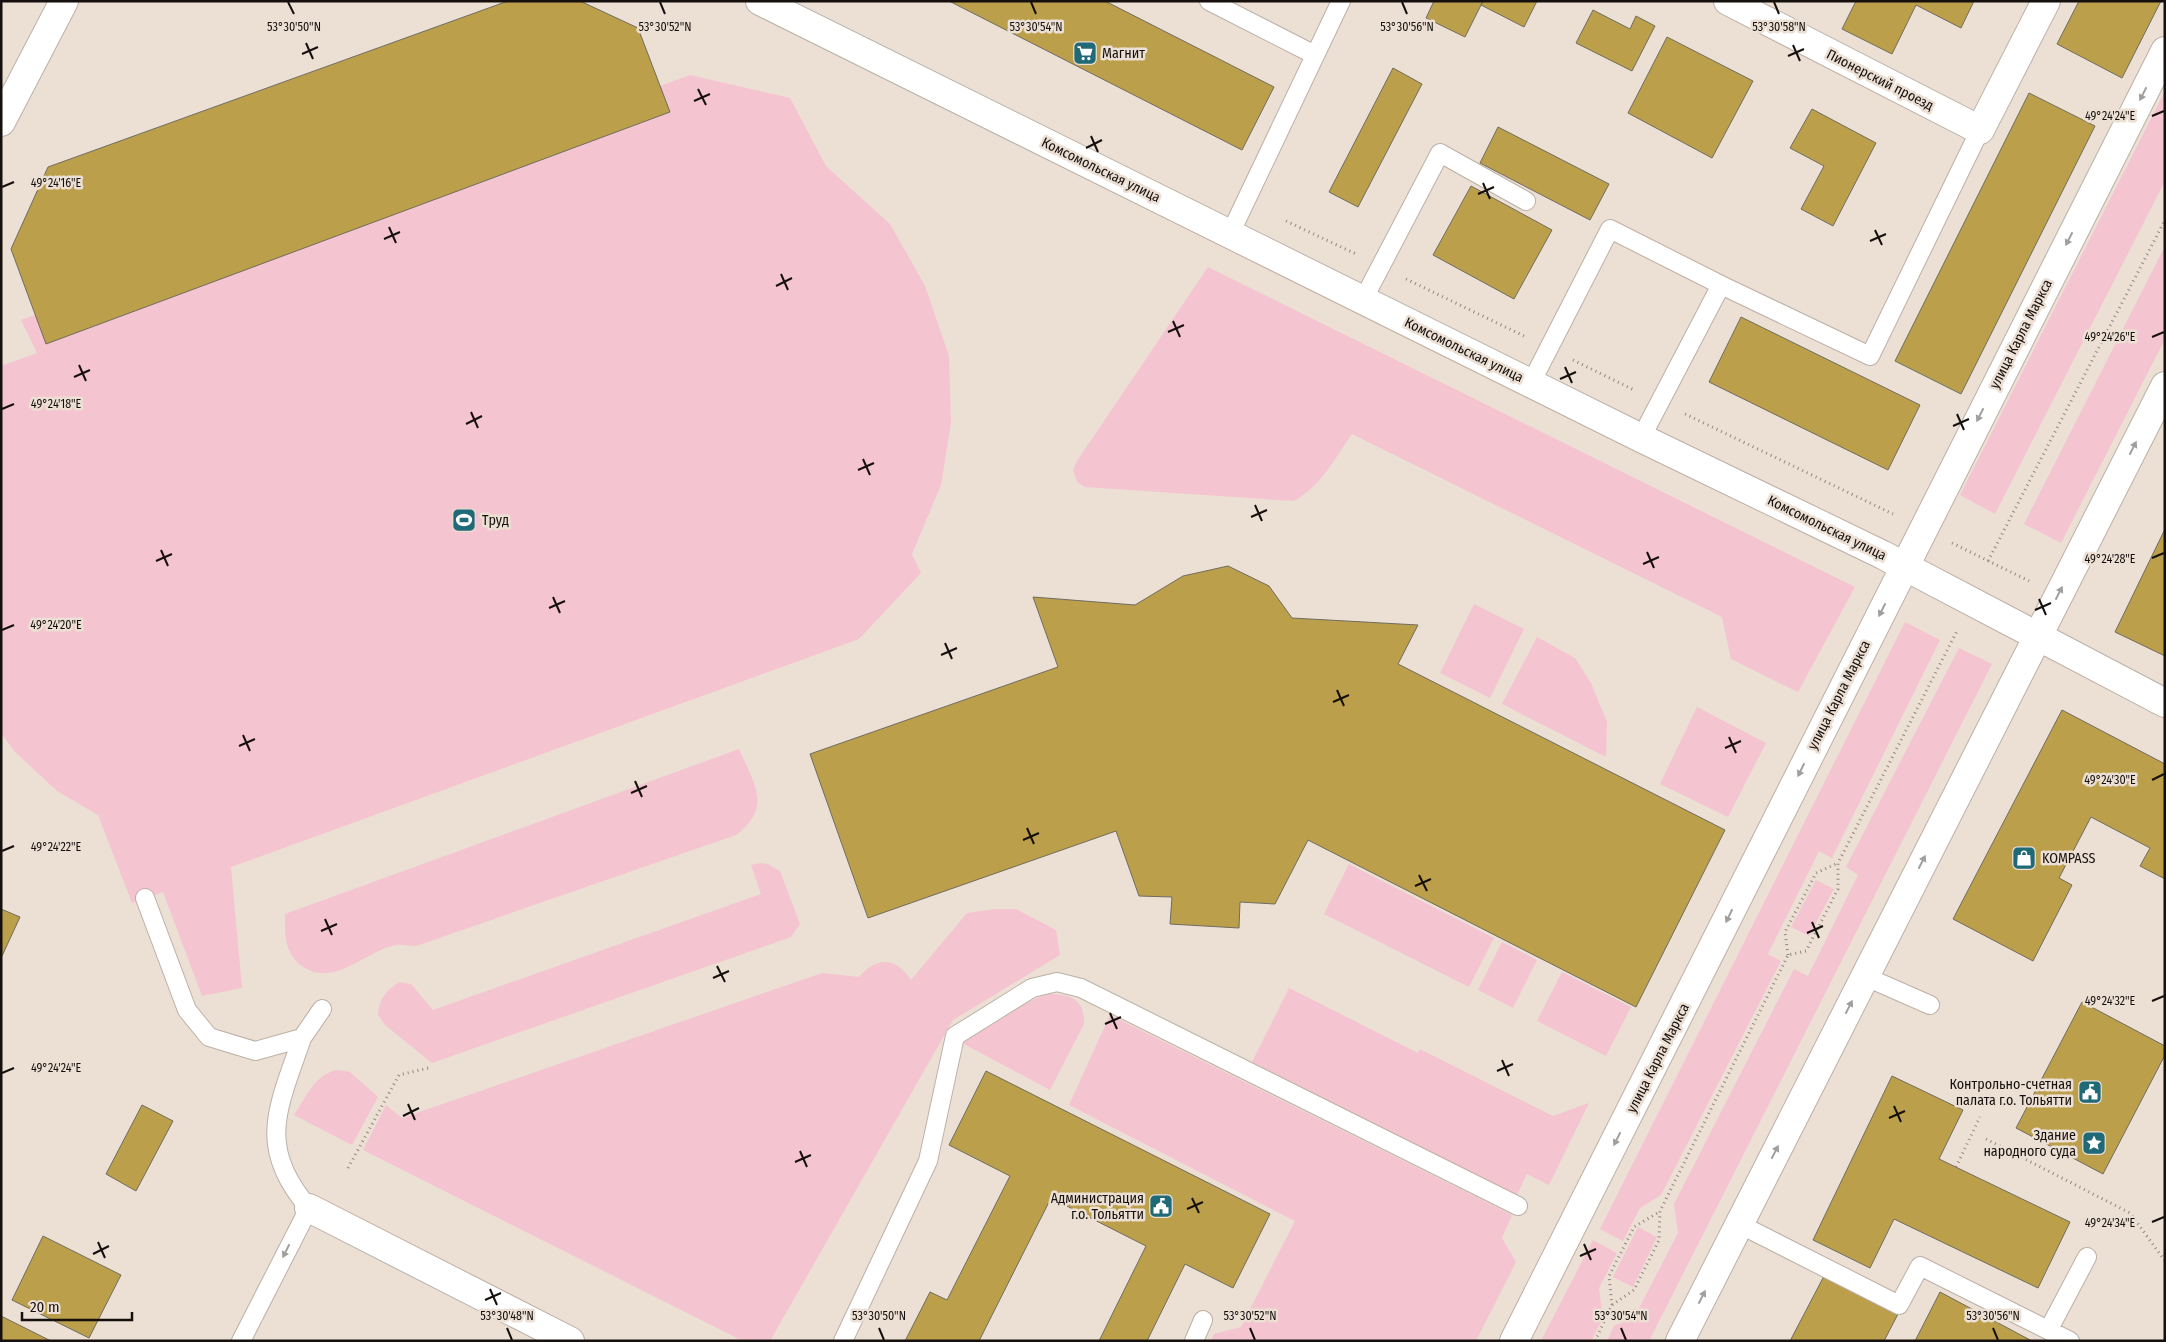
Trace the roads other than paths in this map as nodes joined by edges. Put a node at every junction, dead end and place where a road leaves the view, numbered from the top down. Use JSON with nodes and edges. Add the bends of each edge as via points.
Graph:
{"nodes":[{"id":1,"x":64,"y":1,"type":"edge"},
{"id":2,"x":760,"y":1,"type":"edge"},
{"id":3,"x":1209,"y":1,"type":"edge"},
{"id":4,"x":1340,"y":1,"type":"edge"},
{"id":5,"x":1728,"y":1,"type":"edge"},
{"id":6,"x":2046,"y":1,"type":"edge"},
{"id":7,"x":790,"y":8,"type":"edge"},
{"id":8,"x":2165,"y":51,"type":"edge"},
{"id":9,"x":1315,"y":55,"type":"junction"},
{"id":10,"x":5,"y":107,"type":"edge"},
{"id":11,"x":1980,"y":130,"type":"junction"},
{"id":12,"x":1526,"y":201,"type":"dead end"},
{"id":13,"x":1230,"y":234,"type":"junction"},
{"id":14,"x":1721,"y":285,"type":"junction"},
{"id":15,"x":1363,"y":300,"type":"junction"},
{"id":16,"x":1531,"y":383,"type":"junction"},
{"id":17,"x":2165,"y":386,"type":"edge"},
{"id":18,"x":1641,"y":438,"type":"junction"},
{"id":19,"x":1904,"y":566,"type":"junction"},
{"id":20,"x":2037,"y":636,"type":"junction"},
{"id":21,"x":2165,"y":703,"type":"edge"},
{"id":22,"x":144,"y":898,"type":"dead end"},
{"id":23,"x":1864,"y":976,"type":"junction"},
{"id":24,"x":1930,"y":1005,"type":"dead end"},
{"id":25,"x":322,"y":1009,"type":"dead end"},
{"id":26,"x":302,"y":1038,"type":"junction"},
{"id":27,"x":1518,"y":1206,"type":"dead end"},
{"id":28,"x":308,"y":1208,"type":"junction"},
{"id":29,"x":1739,"y":1224,"type":"junction"},
{"id":30,"x":2087,"y":1257,"type":"dead end"},
{"id":31,"x":1203,"y":1320,"type":"dead end"},
{"id":32,"x":2049,"y":1329,"type":"junction"},
{"id":33,"x":240,"y":1341,"type":"edge"},
{"id":34,"x":570,"y":1341,"type":"edge"},
{"id":35,"x":843,"y":1341,"type":"edge"},
{"id":36,"x":1194,"y":1341,"type":"edge"},
{"id":37,"x":1514,"y":1341,"type":"edge"},
{"id":38,"x":1680,"y":1341,"type":"edge"},
{"id":39,"x":2070,"y":1341,"type":"edge"}],
"edges":[{"from":1,"to":10,"type":"main road"},
{"from":2,"to":7,"type":"main road","name":"Комсомольская улица"},
{"from":3,"to":9,"type":"lane"},
{"from":4,"to":9,"type":"lane"},
{"from":5,"to":11,"type":"main road","name":"Пионерский проезд"},
{"from":6,"to":11,"type":"main road"},
{"from":7,"to":13,"type":"main road","name":"Комсомольская улица"},
{"from":8,"to":19,"type":"main road","name":"улица Карла Маркса","one_way":true},
{"from":9,"to":13,"type":"lane"},
{"from":11,"to":14,"type":"lane","via":[[1870,356]]},
{"from":12,"to":15,"type":"lane","via":[[1440,153]]},
{"from":13,"to":15,"type":"main road","name":"Комсомольская улица"},
{"from":14,"to":16,"type":"lane","via":[[1610,229]]},
{"from":14,"to":18,"type":"lane"},
{"from":15,"to":16,"type":"main road","name":"Комсомольская улица"},
{"from":16,"to":18,"type":"main road","name":"Комсомольская улица"},
{"from":20,"to":17,"type":"main road","one_way":true},
{"from":18,"to":19,"type":"main road","name":"Комсомольская улица"},
{"from":19,"to":20,"type":"main road","name":"Комсомольская улица"},
{"from":19,"to":37,"type":"main road","name":"улица Карла Маркса","one_way":true},
{"from":20,"to":21,"type":"main road","name":"Комсомольская улица"},
{"from":23,"to":20,"type":"main road","one_way":true},
{"from":22,"to":26,"type":"lane","via":[[187,1010],[209,1037],[255,1051]]},
{"from":23,"to":24,"type":"lane"},
{"from":29,"to":23,"type":"main road","one_way":true},
{"from":25,"to":26,"type":"lane"},
{"from":26,"to":28,"type":"lane","via":[[278,1109],[276,1130],[278,1158],[294,1191]]},
{"from":27,"to":35,"type":"lane","via":[[1081,988],[1058,982],[1032,988],[955,1036],[928,1160]]},
{"from":28,"to":33,"type":"lane","one_way":true},
{"from":28,"to":34,"type":"main road"},
{"from":29,"to":32,"type":"lane","via":[[1899,1305],[1920,1266]]},
{"from":38,"to":29,"type":"main road","one_way":true},
{"from":30,"to":32,"type":"lane"},
{"from":31,"to":36,"type":"lane"},
{"from":32,"to":39,"type":"lane"}]}
